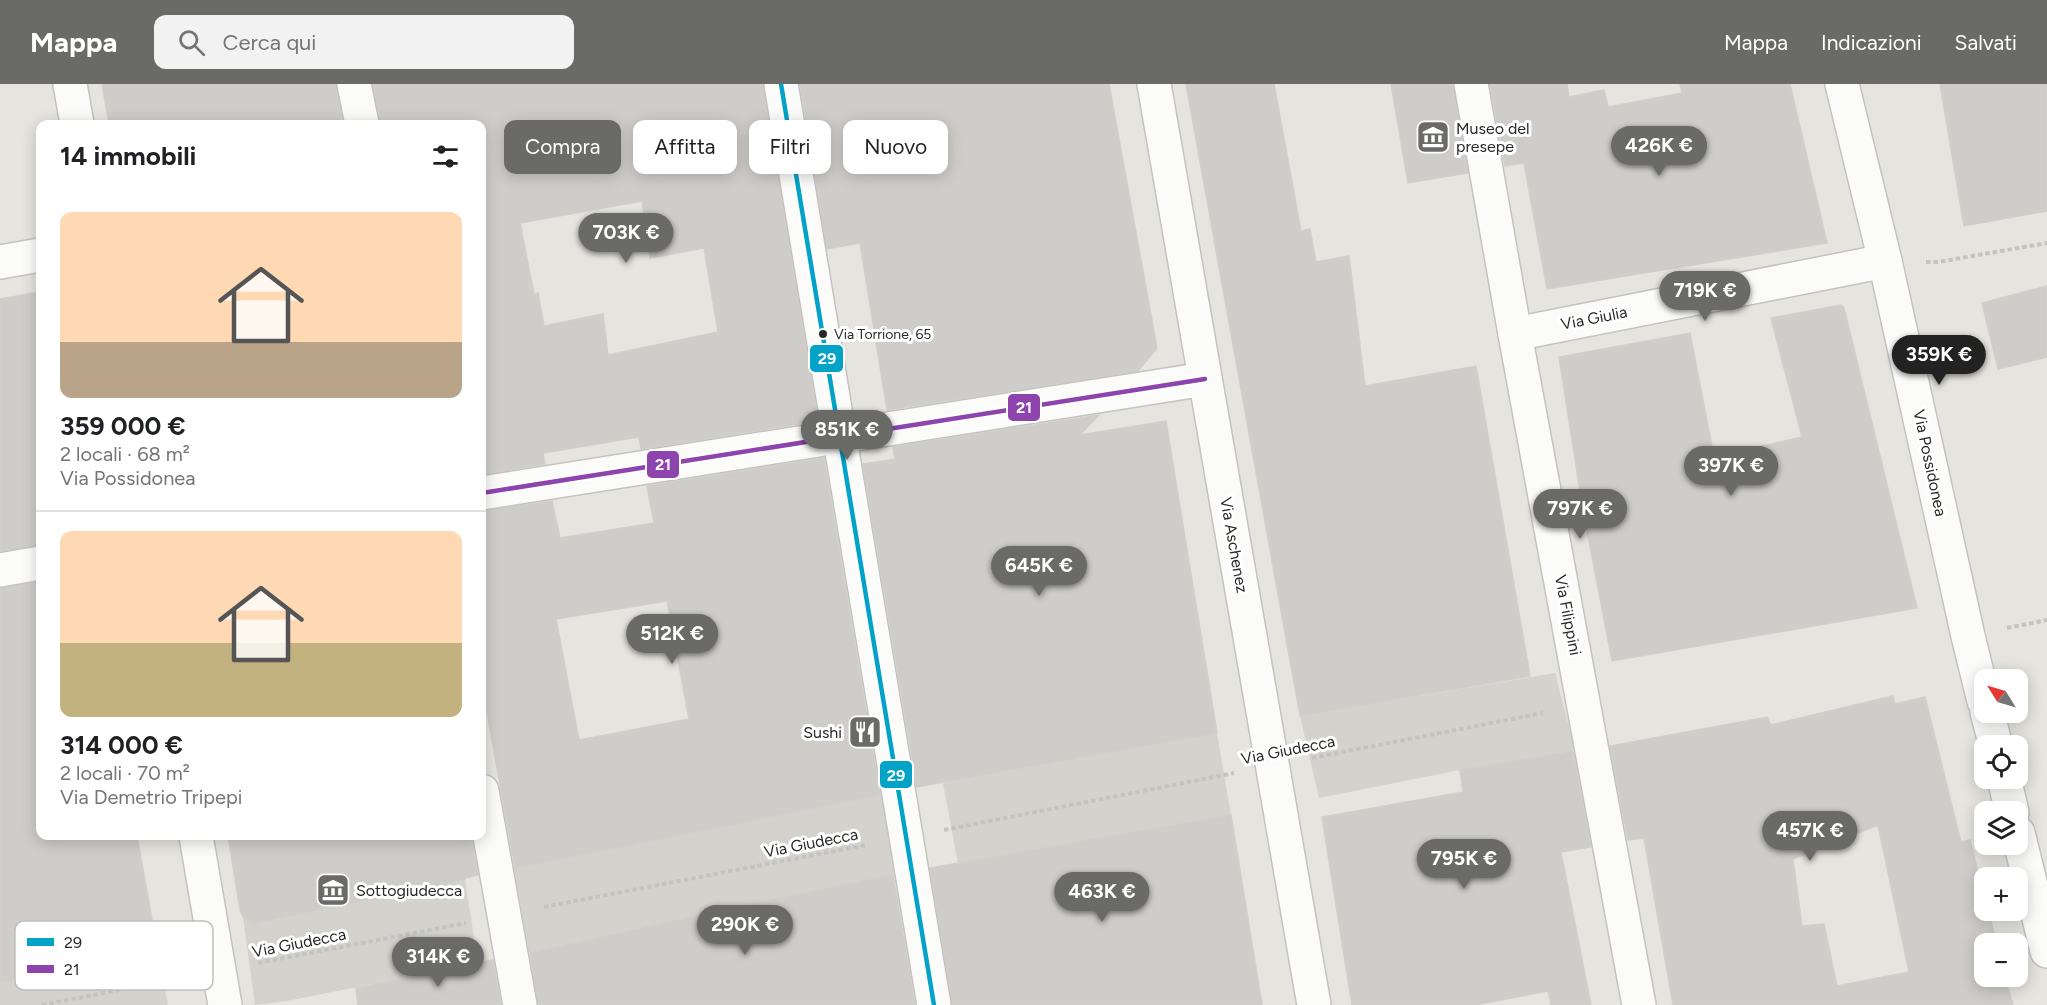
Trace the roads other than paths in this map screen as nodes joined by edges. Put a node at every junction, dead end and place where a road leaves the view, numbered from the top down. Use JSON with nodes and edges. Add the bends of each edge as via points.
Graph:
{"nodes":[{"id":1,"x":70,"y":84,"type":"edge"},
{"id":2,"x":354,"y":84,"type":"edge"},
{"id":3,"x":781,"y":84,"type":"edge"},
{"id":4,"x":1154,"y":84,"type":"edge"},
{"id":5,"x":1472,"y":84,"type":"edge"},
{"id":6,"x":1842,"y":84,"type":"edge"},
{"id":7,"x":76,"y":120,"type":"edge"},
{"id":8,"x":361,"y":120,"type":"edge"},
{"id":9,"x":36,"y":256,"type":"edge"},
{"id":10,"x":1885,"y":261,"type":"junction"},
{"id":11,"x":0,"y":262,"type":"edge"},
{"id":12,"x":1515,"y":334,"type":"junction"},
{"id":13,"x":1205,"y":379,"type":"junction"},
{"id":14,"x":840,"y":436,"type":"junction"},
{"id":15,"x":486,"y":492,"type":"edge"},
{"id":16,"x":36,"y":564,"type":"edge"},
{"id":17,"x":0,"y":570,"type":"edge"},
{"id":18,"x":1976,"y":669,"type":"edge"},
{"id":19,"x":486,"y":814,"type":"edge"},
{"id":20,"x":197,"y":840,"type":"edge"},
{"id":21,"x":2023,"y":855,"type":"edge"},
{"id":22,"x":210,"y":921,"type":"edge"},
{"id":23,"x":213,"y":936,"type":"edge"},
{"id":24,"x":2047,"y":951,"type":"edge"},
{"id":25,"x":225,"y":1005,"type":"edge"},
{"id":26,"x":520,"y":1005,"type":"edge"},
{"id":27,"x":934,"y":1005,"type":"edge"},
{"id":28,"x":1314,"y":1005,"type":"edge"},
{"id":29,"x":1639,"y":1005,"type":"edge"}],
"edges":[{"from":1,"to":7,"type":"street"},
{"from":2,"to":8,"type":"street"},
{"from":3,"to":14,"type":"street"},
{"from":4,"to":13,"type":"street","name":"Via Aschenez"},
{"from":5,"to":12,"type":"street","name":"Via Filippini"},
{"from":6,"to":10,"type":"street","name":"Via Possidonea"},
{"from":9,"to":11,"type":"street"},
{"from":10,"to":12,"type":"street","name":"Via Giulia"},
{"from":10,"to":18,"type":"street","name":"Via Possidonea"},
{"from":12,"to":29,"type":"street","name":"Via Filippini"},
{"from":13,"to":14,"type":"street"},
{"from":13,"to":28,"type":"street","name":"Via Aschenez"},
{"from":14,"to":15,"type":"street"},
{"from":14,"to":27,"type":"street"},
{"from":16,"to":17,"type":"street"},
{"from":19,"to":26,"type":"street"},
{"from":20,"to":22,"type":"street"},
{"from":21,"to":24,"type":"street"},
{"from":23,"to":25,"type":"street"}]}
